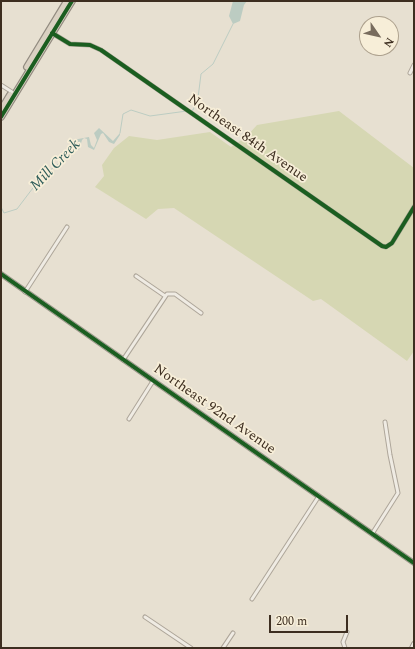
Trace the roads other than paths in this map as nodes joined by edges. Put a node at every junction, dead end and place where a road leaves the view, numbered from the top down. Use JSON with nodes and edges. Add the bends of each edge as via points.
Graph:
{"nodes":[{"id":1,"x":67,"y":1,"type":"edge"},
{"id":2,"x":72,"y":1,"type":"edge"},
{"id":3,"x":52,"y":33,"type":"junction"},
{"id":4,"x":414,"y":66,"type":"edge"},
{"id":5,"x":410,"y":73,"type":"dead end"},
{"id":6,"x":1,"y":85,"type":"edge"},
{"id":7,"x":12,"y":92,"type":"junction"},
{"id":8,"x":1,"y":110,"type":"edge"},
{"id":9,"x":1,"y":117,"type":"edge"},
{"id":10,"x":414,"y":207,"type":"edge"},
{"id":11,"x":67,"y":228,"type":"dead end"},
{"id":12,"x":1,"y":274,"type":"edge"},
{"id":13,"x":136,"y":276,"type":"dead end"},
{"id":14,"x":26,"y":292,"type":"junction"},
{"id":15,"x":165,"y":296,"type":"junction"},
{"id":16,"x":201,"y":313,"type":"dead end"},
{"id":17,"x":123,"y":360,"type":"junction"},
{"id":18,"x":153,"y":381,"type":"junction"},
{"id":19,"x":129,"y":419,"type":"dead end"},
{"id":20,"x":385,"y":422,"type":"dead end"},
{"id":21,"x":319,"y":496,"type":"junction"},
{"id":22,"x":372,"y":534,"type":"junction"},
{"id":23,"x":414,"y":563,"type":"edge"},
{"id":24,"x":252,"y":599,"type":"dead end"},
{"id":25,"x":145,"y":617,"type":"dead end"},
{"id":26,"x":347,"y":632,"type":"dead end"},
{"id":27,"x":233,"y":633,"type":"dead end"},
{"id":28,"x":414,"y":644,"type":"edge"},
{"id":29,"x":191,"y":648,"type":"edge"},
{"id":30,"x":223,"y":648,"type":"edge"},
{"id":31,"x":345,"y":648,"type":"edge"},
{"id":32,"x":412,"y":648,"type":"edge"}],
"edges":[{"from":1,"to":7,"type":"highway"},
{"from":2,"to":3,"type":"highway"},
{"from":3,"to":9,"type":"highway"},
{"from":3,"to":10,"type":"street","name":"Northeast 84th Avenue","via":[[70,44],[90,45],[101,50],[382,246],[386,247],[392,243]]},
{"from":4,"to":5,"type":"street"},
{"from":6,"to":7,"type":"street"},
{"from":7,"to":8,"type":"highway"},
{"from":11,"to":14,"type":"street"},
{"from":12,"to":14,"type":"street","name":"Northeast 92nd Avenue"},
{"from":13,"to":15,"type":"street"},
{"from":14,"to":17,"type":"street","name":"Northeast 92nd Avenue"},
{"from":15,"to":16,"type":"street","via":[[172,293]]},
{"from":15,"to":17,"type":"street"},
{"from":17,"to":18,"type":"street","name":"Northeast 92nd Avenue"},
{"from":18,"to":19,"type":"street"},
{"from":18,"to":21,"type":"street","name":"Northeast 92nd Avenue"},
{"from":20,"to":22,"type":"street","via":[[398,493]]},
{"from":21,"to":22,"type":"street","name":"Northeast 92nd Avenue"},
{"from":21,"to":24,"type":"street"},
{"from":22,"to":23,"type":"street","name":"Northeast 92nd Avenue"},
{"from":25,"to":29,"type":"street"},
{"from":26,"to":31,"type":"street","via":[[343,642]]},
{"from":27,"to":30,"type":"street"},
{"from":28,"to":32,"type":"street"}]}
